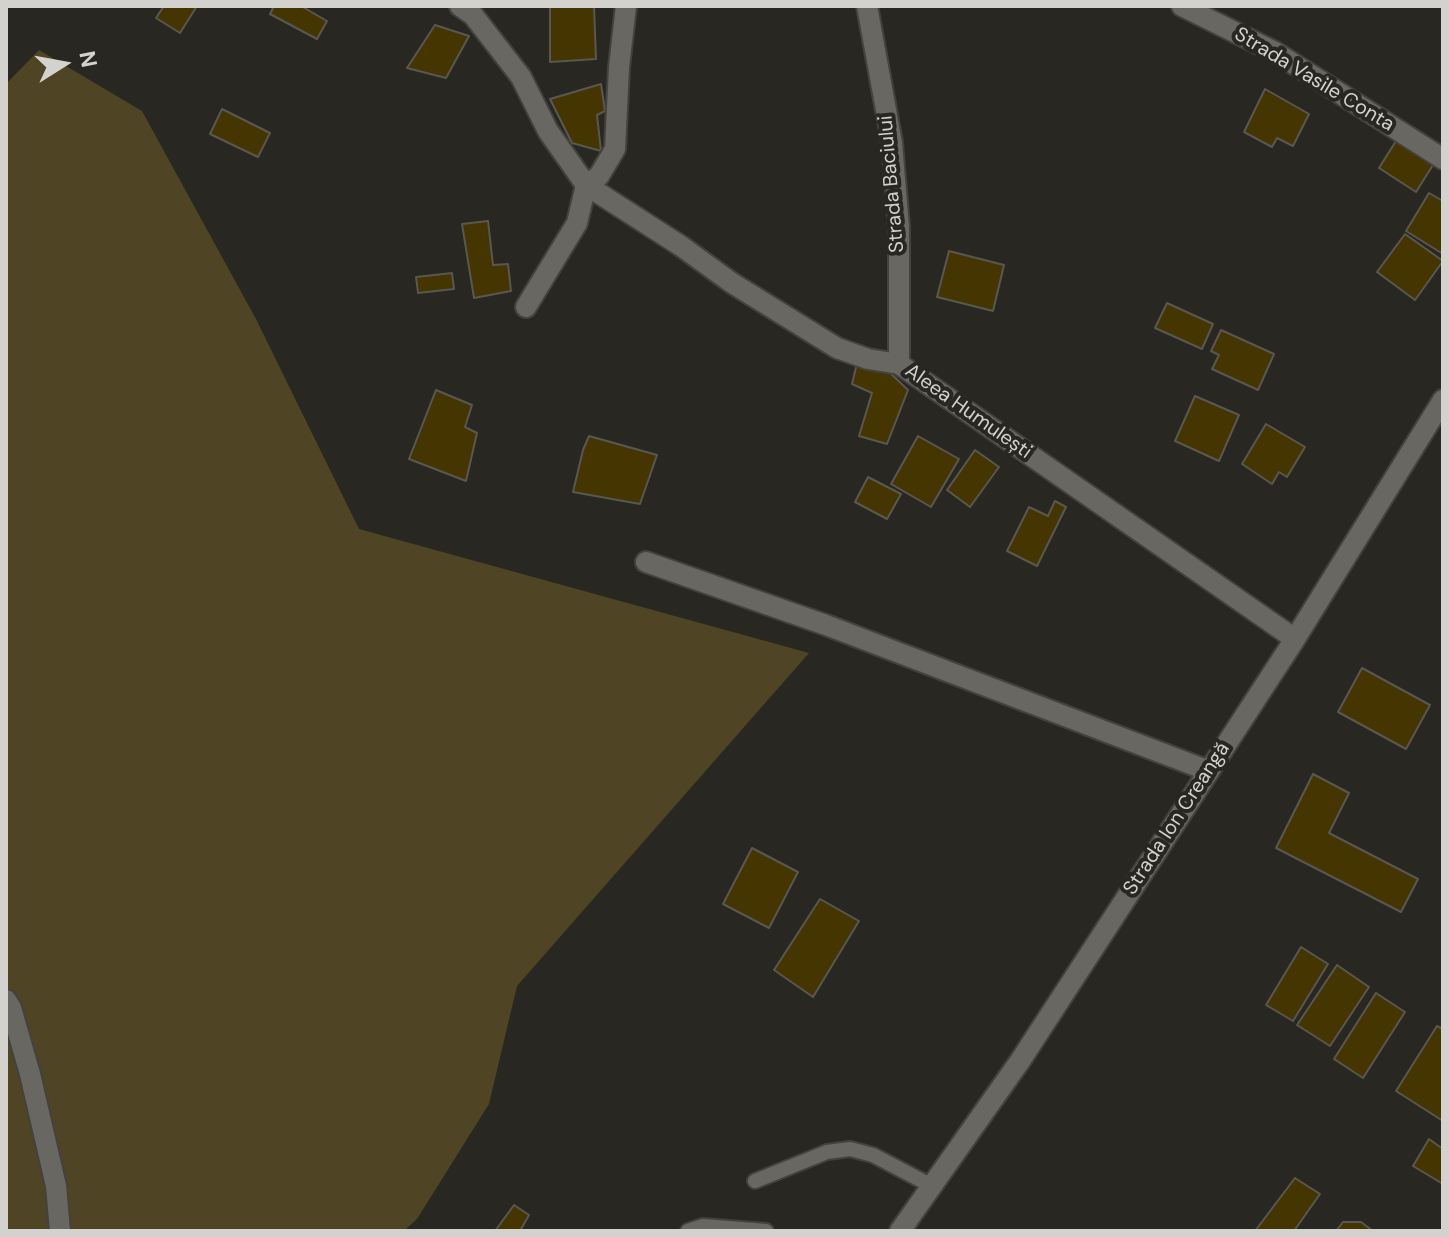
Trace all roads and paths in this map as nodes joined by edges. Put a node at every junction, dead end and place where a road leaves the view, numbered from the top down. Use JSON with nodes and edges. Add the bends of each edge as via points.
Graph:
{"nodes":[{"id":1,"x":460,"y":6,"type":"edge"},
{"id":2,"x":626,"y":6,"type":"edge"},
{"id":3,"x":867,"y":6,"type":"edge"},
{"id":4,"x":1182,"y":6,"type":"edge"},
{"id":5,"x":1443,"y":159,"type":"edge"},
{"id":6,"x":586,"y":185,"type":"junction"},
{"id":7,"x":526,"y":307,"type":"dead end"},
{"id":8,"x":899,"y":364,"type":"junction"},
{"id":9,"x":1443,"y":400,"type":"edge"},
{"id":10,"x":646,"y":562,"type":"dead end"},
{"id":11,"x":1295,"y":639,"type":"junction"},
{"id":12,"x":1209,"y":771,"type":"junction"},
{"id":13,"x":6,"y":1000,"type":"edge"},
{"id":14,"x":755,"y":1181,"type":"dead end"},
{"id":15,"x":932,"y":1186,"type":"junction"},
{"id":16,"x":60,"y":1231,"type":"edge"},
{"id":17,"x":688,"y":1231,"type":"edge"},
{"id":18,"x":766,"y":1231,"type":"edge"},
{"id":19,"x":900,"y":1231,"type":"edge"}],
"edges":[{"from":1,"to":6,"type":"street","name":"Aleea Humulești","via":[[521,77],[548,131]]},
{"from":2,"to":6,"type":"street","via":[[615,149],[599,176]]},
{"from":3,"to":8,"type":"street","name":"Strada Baciului","via":[[892,143],[899,226]]},
{"from":4,"to":5,"type":"street","name":"Strada Vasile Conta","via":[[1275,52]]},
{"from":6,"to":7,"type":"street","via":[[577,223]]},
{"from":6,"to":8,"type":"street","name":"Aleea Humulești","via":[[837,348]]},
{"from":8,"to":11,"type":"street","name":"Aleea Humulești"},
{"from":9,"to":11,"type":"street","name":"Strada Ion Creangă"},
{"from":10,"to":12,"type":"street"},
{"from":11,"to":12,"type":"street","name":"Strada Ion Creangă"},
{"from":12,"to":15,"type":"street","name":"Strada Ion Creangă"},
{"from":13,"to":16,"type":"street","via":[[30,1074],[56,1186]]},
{"from":14,"to":15,"type":"lane","via":[[827,1152],[850,1149]]},
{"from":15,"to":19,"type":"street","name":"Strada Ion Creangă"},
{"from":17,"to":18,"type":"lane","via":[[703,1226]]}]}
